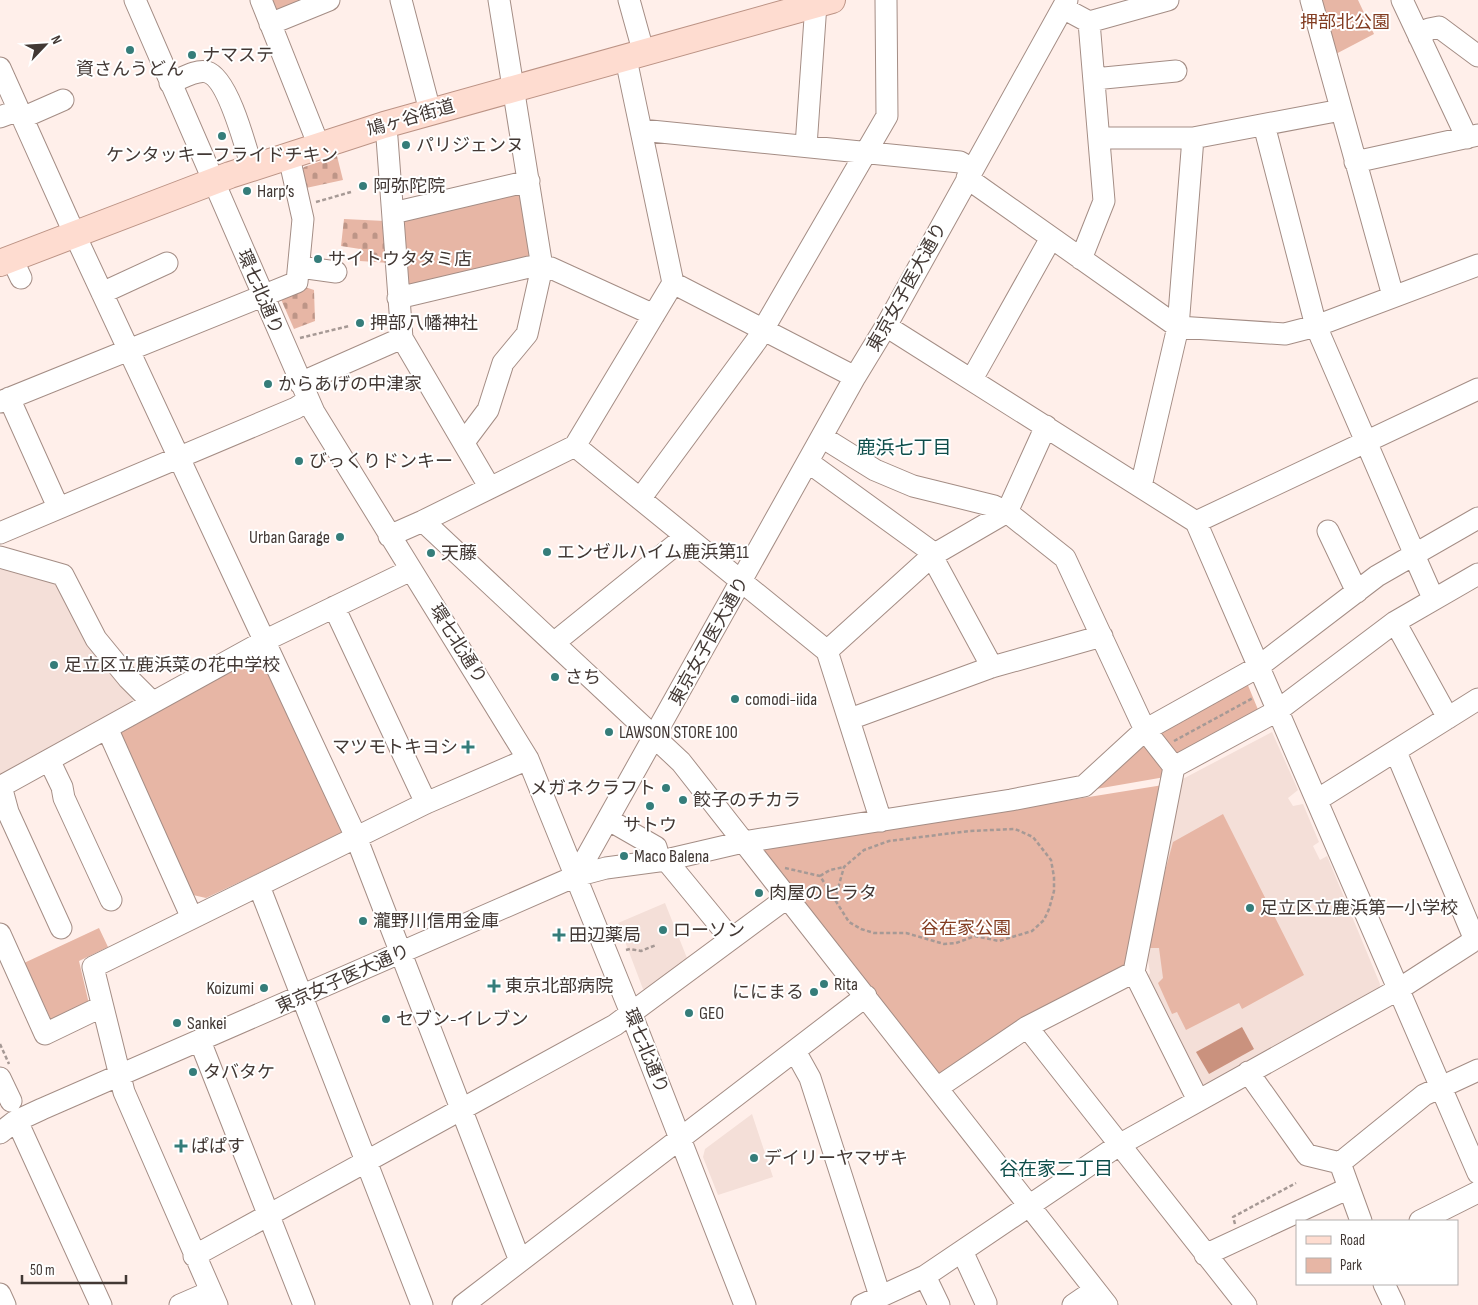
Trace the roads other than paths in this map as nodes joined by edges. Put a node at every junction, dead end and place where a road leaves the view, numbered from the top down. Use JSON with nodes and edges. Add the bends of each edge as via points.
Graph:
{"nodes":[{"id":1,"x":135,"y":0,"type":"edge"},
{"id":2,"x":329,"y":0,"type":"edge"},
{"id":3,"x":401,"y":0,"type":"edge"},
{"id":4,"x":499,"y":0,"type":"edge"},
{"id":5,"x":629,"y":0,"type":"edge"},
{"id":6,"x":886,"y":0,"type":"edge"},
{"id":7,"x":1168,"y":0,"type":"edge"},
{"id":8,"x":1311,"y":0,"type":"edge"},
{"id":9,"x":1402,"y":0,"type":"edge"},
{"id":10,"x":824,"y":2,"type":"edge"},
{"id":11,"x":1065,"y":4,"type":"edge"},
{"id":12,"x":264,"y":12,"type":"edge"},
{"id":13,"x":1089,"y":22,"type":"junction"},
{"id":14,"x":1419,"y":37,"type":"junction"},
{"id":15,"x":635,"y":56,"type":"junction"},
{"id":16,"x":1478,"y":56,"type":"edge"},
{"id":17,"x":0,"y":68,"type":"edge"},
{"id":18,"x":1176,"y":71,"type":"dead end"},
{"id":19,"x":1094,"y":79,"type":"junction"},
{"id":20,"x":170,"y":83,"type":"junction"},
{"id":21,"x":514,"y":88,"type":"junction"},
{"id":22,"x":63,"y":100,"type":"dead end"},
{"id":23,"x":1341,"y":110,"type":"junction"},
{"id":24,"x":430,"y":111,"type":"junction"},
{"id":25,"x":14,"y":115,"type":"edge"},
{"id":26,"x":384,"y":125,"type":"junction"},
{"id":27,"x":1264,"y":125,"type":"junction"},
{"id":28,"x":642,"y":130,"type":"junction"},
{"id":29,"x":1472,"y":137,"type":"edge"},
{"id":30,"x":1099,"y":138,"type":"junction"},
{"id":31,"x":1193,"y":138,"type":"junction"},
{"id":32,"x":319,"y":146,"type":"junction"},
{"id":33,"x":806,"y":146,"type":"junction"},
{"id":34,"x":866,"y":152,"type":"junction"},
{"id":35,"x":289,"y":157,"type":"junction"},
{"id":36,"x":1356,"y":162,"type":"junction"},
{"id":37,"x":252,"y":168,"type":"junction"},
{"id":38,"x":970,"y":173,"type":"junction"},
{"id":39,"x":530,"y":181,"type":"junction"},
{"id":40,"x":212,"y":182,"type":"junction"},
{"id":41,"x":393,"y":213,"type":"junction"},
{"id":42,"x":75,"y":235,"type":"junction"},
{"id":43,"x":1051,"y":238,"type":"junction"},
{"id":44,"x":1081,"y":259,"type":"junction"},
{"id":45,"x":166,"y":264,"type":"dead end"},
{"id":46,"x":1478,"y":265,"type":"edge"},
{"id":47,"x":542,"y":266,"type":"junction"},
{"id":48,"x":11,"y":267,"type":"edge"},
{"id":49,"x":300,"y":267,"type":"junction"},
{"id":50,"x":336,"y":272,"type":"dead end"},
{"id":51,"x":673,"y":283,"type":"junction"},
{"id":52,"x":102,"y":293,"type":"junction"},
{"id":53,"x":262,"y":296,"type":"junction"},
{"id":54,"x":1392,"y":296,"type":"junction"},
{"id":55,"x":398,"y":298,"type":"junction"},
{"id":56,"x":654,"y":315,"type":"junction"},
{"id":57,"x":886,"y":326,"type":"junction"},
{"id":58,"x":1316,"y":326,"type":"junction"},
{"id":59,"x":1178,"y":327,"type":"junction"},
{"id":60,"x":763,"y":330,"type":"junction"},
{"id":61,"x":402,"y":338,"type":"junction"},
{"id":62,"x":128,"y":350,"type":"junction"},
{"id":63,"x":855,"y":377,"type":"junction"},
{"id":64,"x":972,"y":379,"type":"junction"},
{"id":65,"x":1478,"y":389,"type":"edge"},
{"id":66,"x":304,"y":392,"type":"junction"},
{"id":67,"x":5,"y":400,"type":"edge"},
{"id":68,"x":1046,"y":426,"type":"junction"},
{"id":69,"x":822,"y":437,"type":"junction"},
{"id":70,"x":464,"y":442,"type":"junction"},
{"id":71,"x":1366,"y":442,"type":"junction"},
{"id":72,"x":575,"y":446,"type":"junction"},
{"id":73,"x":180,"y":459,"type":"junction"},
{"id":74,"x":808,"y":462,"type":"junction"},
{"id":75,"x":1141,"y":486,"type":"junction"},
{"id":76,"x":490,"y":488,"type":"junction"},
{"id":77,"x":640,"y":500,"type":"junction"},
{"id":78,"x":58,"y":507,"type":"junction"},
{"id":79,"x":1007,"y":512,"type":"junction"},
{"id":80,"x":1478,"y":518,"type":"edge"},
{"id":81,"x":423,"y":521,"type":"junction"},
{"id":82,"x":1196,"y":522,"type":"junction"},
{"id":83,"x":1328,"y":531,"type":"dead end"},
{"id":84,"x":0,"y":533,"type":"edge"},
{"id":85,"x":389,"y":536,"type":"junction"},
{"id":86,"x":685,"y":537,"type":"junction"},
{"id":87,"x":933,"y":555,"type":"junction"},
{"id":88,"x":1415,"y":555,"type":"junction"},
{"id":89,"x":0,"y":557,"type":"edge"},
{"id":90,"x":411,"y":570,"type":"junction"},
{"id":91,"x":1478,"y":574,"type":"edge"},
{"id":92,"x":742,"y":582,"type":"junction"},
{"id":93,"x":1357,"y":592,"type":"junction"},
{"id":94,"x":1433,"y":598,"type":"junction"},
{"id":95,"x":334,"y":607,"type":"junction"},
{"id":96,"x":1395,"y":622,"type":"junction"},
{"id":97,"x":1102,"y":636,"type":"junction"},
{"id":98,"x":266,"y":640,"type":"junction"},
{"id":99,"x":555,"y":642,"type":"junction"},
{"id":100,"x":827,"y":651,"type":"junction"},
{"id":101,"x":992,"y":666,"type":"junction"},
{"id":102,"x":1258,"y":667,"type":"junction"},
{"id":103,"x":1478,"y":699,"type":"edge"},
{"id":104,"x":152,"y":702,"type":"junction"},
{"id":105,"x":1277,"y":711,"type":"junction"},
{"id":106,"x":1448,"y":718,"type":"junction"},
{"id":107,"x":850,"y":719,"type":"junction"},
{"id":108,"x":107,"y":728,"type":"junction"},
{"id":109,"x":1145,"y":730,"type":"junction"},
{"id":110,"x":656,"y":738,"type":"junction"},
{"id":111,"x":1396,"y":752,"type":"junction"},
{"id":112,"x":528,"y":759,"type":"junction"},
{"id":113,"x":49,"y":760,"type":"junction"},
{"id":114,"x":1174,"y":767,"type":"junction"},
{"id":115,"x":0,"y":786,"type":"edge"},
{"id":116,"x":1317,"y":800,"type":"junction"},
{"id":117,"x":426,"y":803,"type":"junction"},
{"id":118,"x":609,"y":820,"type":"junction"},
{"id":119,"x":881,"y":820,"type":"junction"},
{"id":120,"x":356,"y":836,"type":"junction"},
{"id":121,"x":743,"y":842,"type":"junction"},
{"id":122,"x":663,"y":861,"type":"junction"},
{"id":123,"x":576,"y":876,"type":"junction"},
{"id":124,"x":259,"y":886,"type":"junction"},
{"id":125,"x":788,"y":897,"type":"junction"},
{"id":126,"x":111,"y":900,"type":"dead end"},
{"id":127,"x":192,"y":918,"type":"junction"},
{"id":128,"x":60,"y":928,"type":"dead end"},
{"id":129,"x":0,"y":934,"type":"edge"},
{"id":130,"x":1477,"y":939,"type":"edge"},
{"id":131,"x":731,"y":940,"type":"junction"},
{"id":132,"x":402,"y":953,"type":"junction"},
{"id":133,"x":1134,"y":972,"type":"junction"},
{"id":134,"x":1399,"y":989,"type":"junction"},
{"id":135,"x":866,"y":996,"type":"junction"},
{"id":136,"x":302,"y":997,"type":"junction"},
{"id":137,"x":101,"y":1007,"type":"junction"},
{"id":138,"x":631,"y":1014,"type":"junction"},
{"id":139,"x":1026,"y":1027,"type":"junction"},
{"id":140,"x":200,"y":1041,"type":"junction"},
{"id":141,"x":795,"y":1051,"type":"junction"},
{"id":142,"x":1478,"y":1070,"type":"edge"},
{"id":143,"x":1248,"y":1072,"type":"junction"},
{"id":144,"x":119,"y":1076,"type":"junction"},
{"id":145,"x":0,"y":1078,"type":"edge"},
{"id":146,"x":936,"y":1088,"type":"junction"},
{"id":147,"x":1441,"y":1088,"type":"junction"},
{"id":148,"x":1198,"y":1100,"type":"junction"},
{"id":149,"x":462,"y":1110,"type":"junction"},
{"id":150,"x":8,"y":1120,"type":"edge"},
{"id":151,"x":680,"y":1138,"type":"junction"},
{"id":152,"x":1120,"y":1145,"type":"junction"},
{"id":153,"x":367,"y":1162,"type":"junction"},
{"id":154,"x":1340,"y":1163,"type":"junction"},
{"id":155,"x":1478,"y":1173,"type":"edge"},
{"id":156,"x":1348,"y":1188,"type":"junction"},
{"id":157,"x":1478,"y":1192,"type":"edge"},
{"id":158,"x":1029,"y":1206,"type":"junction"},
{"id":159,"x":268,"y":1216,"type":"junction"},
{"id":160,"x":1361,"y":1220,"type":"edge"},
{"id":161,"x":1422,"y":1220,"type":"edge"},
{"id":162,"x":962,"y":1251,"type":"junction"},
{"id":163,"x":1205,"y":1255,"type":"junction"},
{"id":164,"x":194,"y":1256,"type":"junction"},
{"id":165,"x":520,"y":1261,"type":"junction"},
{"id":166,"x":925,"y":1276,"type":"junction"},
{"id":167,"x":0,"y":1294,"type":"edge"},
{"id":168,"x":1101,"y":1297,"type":"edge"},
{"id":169,"x":213,"y":1298,"type":"edge"},
{"id":170,"x":871,"y":1301,"type":"edge"},
{"id":171,"x":471,"y":1302,"type":"edge"},
{"id":172,"x":986,"y":1303,"type":"dead end"},
{"id":173,"x":5,"y":1305,"type":"edge"},
{"id":174,"x":101,"y":1305,"type":"edge"},
{"id":175,"x":180,"y":1305,"type":"edge"},
{"id":176,"x":304,"y":1305,"type":"edge"},
{"id":177,"x":422,"y":1305,"type":"edge"},
{"id":178,"x":744,"y":1305,"type":"edge"},
{"id":179,"x":939,"y":1305,"type":"edge"},
{"id":180,"x":1073,"y":1305,"type":"edge"},
{"id":181,"x":1246,"y":1305,"type":"edge"}],
"edges":[{"from":1,"to":20,"type":"street","name":"環七北通り"},
{"from":2,"to":12,"type":"street"},
{"from":3,"to":24,"type":"street"},
{"from":4,"to":21,"type":"street"},
{"from":5,"to":15,"type":"street"},
{"from":6,"to":34,"type":"street","via":[[887,116]]},
{"from":7,"to":13,"type":"street"},
{"from":8,"to":23,"type":"street"},
{"from":9,"to":14,"type":"street"},
{"from":10,"to":15,"type":"main road","name":"鳩ヶ谷街道"},
{"from":10,"to":33,"type":"street"},
{"from":11,"to":13,"type":"street"},
{"from":11,"to":38,"type":"street","name":"東京女子医大通り"},
{"from":12,"to":32,"type":"street"},
{"from":13,"to":19,"type":"street"},
{"from":14,"to":16,"type":"street","via":[[1439,27]]},
{"from":14,"to":29,"type":"street"},
{"from":15,"to":21,"type":"main road","name":"鳩ヶ谷街道"},
{"from":15,"to":28,"type":"street"},
{"from":17,"to":25,"type":"street"},
{"from":18,"to":19,"type":"street"},
{"from":19,"to":30,"type":"street"},
{"from":20,"to":37,"type":"street","via":[[210,70],[229,97]]},
{"from":20,"to":40,"type":"street","name":"環七北通り","via":[[188,104]]},
{"from":21,"to":24,"type":"main road","name":"鳩ヶ谷街道"},
{"from":21,"to":39,"type":"street"},
{"from":22,"to":25,"type":"street"},
{"from":23,"to":27,"type":"street"},
{"from":23,"to":36,"type":"street"},
{"from":24,"to":26,"type":"main road","name":"鳩ヶ谷街道"},
{"from":25,"to":42,"type":"street"},
{"from":26,"to":32,"type":"main road","name":"鳩ヶ谷街道"},
{"from":26,"to":41,"type":"street"},
{"from":27,"to":31,"type":"street"},
{"from":27,"to":58,"type":"street"},
{"from":28,"to":33,"type":"street"},
{"from":28,"to":51,"type":"street"},
{"from":29,"to":36,"type":"street"},
{"from":30,"to":31,"type":"street"},
{"from":30,"to":44,"type":"street","via":[[1104,201]]},
{"from":31,"to":59,"type":"street"},
{"from":32,"to":35,"type":"main road","name":"鳩ヶ谷街道"},
{"from":33,"to":34,"type":"street"},
{"from":34,"to":38,"type":"street","via":[[960,162]]},
{"from":34,"to":60,"type":"street"},
{"from":35,"to":37,"type":"main road","name":"鳩ヶ谷街道"},
{"from":35,"to":49,"type":"street","via":[[303,219]]},
{"from":36,"to":54,"type":"street"},
{"from":37,"to":40,"type":"main road","name":"鳩ヶ谷街道"},
{"from":38,"to":43,"type":"street"},
{"from":38,"to":57,"type":"street","name":"東京女子医大通り"},
{"from":39,"to":41,"type":"street"},
{"from":39,"to":47,"type":"street"},
{"from":40,"to":42,"type":"main road","name":"鳩ヶ谷街道"},
{"from":40,"to":53,"type":"street","name":"環七北通り"},
{"from":41,"to":55,"type":"street"},
{"from":42,"to":48,"type":"main road","name":"鳩ヶ谷街道"},
{"from":42,"to":52,"type":"street"},
{"from":43,"to":44,"type":"street"},
{"from":43,"to":64,"type":"street"},
{"from":44,"to":59,"type":"street"},
{"from":45,"to":52,"type":"street"},
{"from":46,"to":54,"type":"street"},
{"from":47,"to":55,"type":"street"},
{"from":47,"to":56,"type":"street"},
{"from":47,"to":70,"type":"street","via":[[527,334],[503,364],[488,410]]},
{"from":49,"to":50,"type":"street"},
{"from":49,"to":53,"type":"street","via":[[297,282]]},
{"from":51,"to":56,"type":"street"},
{"from":51,"to":60,"type":"street"},
{"from":52,"to":62,"type":"street"},
{"from":53,"to":62,"type":"street"},
{"from":53,"to":66,"type":"street","name":"環七北通り"},
{"from":54,"to":58,"type":"street"},
{"from":55,"to":61,"type":"street"},
{"from":56,"to":72,"type":"street"},
{"from":57,"to":63,"type":"street","name":"東京女子医大通り"},
{"from":57,"to":64,"type":"street"},
{"from":58,"to":59,"type":"street","via":[[1285,334]]},
{"from":58,"to":71,"type":"street"},
{"from":59,"to":75,"type":"street"},
{"from":60,"to":63,"type":"street"},
{"from":60,"to":77,"type":"street"},
{"from":61,"to":66,"type":"street"},
{"from":61,"to":70,"type":"street"},
{"from":62,"to":67,"type":"street"},
{"from":62,"to":73,"type":"street"},
{"from":63,"to":69,"type":"street","name":"東京女子医大通り"},
{"from":64,"to":68,"type":"street"},
{"from":65,"to":71,"type":"street"},
{"from":66,"to":73,"type":"street","via":[[296,408]]},
{"from":66,"to":85,"type":"street","name":"環七北通り"},
{"from":67,"to":78,"type":"street"},
{"from":68,"to":75,"type":"street"},
{"from":68,"to":79,"type":"street"},
{"from":69,"to":74,"type":"street","name":"東京女子医大通り"},
{"from":69,"to":79,"type":"street","via":[[875,470],[913,486]]},
{"from":70,"to":76,"type":"street"},
{"from":71,"to":82,"type":"street"},
{"from":71,"to":88,"type":"street"},
{"from":72,"to":76,"type":"street"},
{"from":72,"to":77,"type":"street"},
{"from":73,"to":78,"type":"street"},
{"from":73,"to":98,"type":"street"},
{"from":74,"to":87,"type":"street"},
{"from":74,"to":92,"type":"street","name":"東京女子医大通り"},
{"from":75,"to":82,"type":"street"},
{"from":76,"to":81,"type":"street"},
{"from":77,"to":86,"type":"street"},
{"from":78,"to":84,"type":"street"},
{"from":79,"to":87,"type":"street"},
{"from":79,"to":97,"type":"street","via":[[1065,558]]},
{"from":80,"to":88,"type":"street"},
{"from":81,"to":85,"type":"street"},
{"from":81,"to":99,"type":"street"},
{"from":82,"to":102,"type":"street"},
{"from":83,"to":93,"type":"street"},
{"from":85,"to":90,"type":"street","name":"環七北通り"},
{"from":86,"to":92,"type":"street"},
{"from":86,"to":99,"type":"street"},
{"from":87,"to":100,"type":"street"},
{"from":87,"to":101,"type":"street"},
{"from":88,"to":93,"type":"street","via":[[1377,576]]},
{"from":88,"to":94,"type":"street"},
{"from":89,"to":104,"type":"street","via":[[63,575],[96,638]]},
{"from":90,"to":95,"type":"street"},
{"from":90,"to":112,"type":"street","name":"環七北通り"},
{"from":91,"to":94,"type":"street"},
{"from":92,"to":100,"type":"street"},
{"from":92,"to":110,"type":"street","name":"東京女子医大通り"},
{"from":93,"to":102,"type":"street"},
{"from":94,"to":96,"type":"street"},
{"from":95,"to":98,"type":"street"},
{"from":95,"to":117,"type":"street"},
{"from":96,"to":105,"type":"street"},
{"from":96,"to":106,"type":"street"},
{"from":97,"to":101,"type":"street"},
{"from":97,"to":109,"type":"street"},
{"from":98,"to":104,"type":"street"},
{"from":98,"to":120,"type":"street"},
{"from":99,"to":110,"type":"street"},
{"from":100,"to":107,"type":"street"},
{"from":101,"to":107,"type":"street"},
{"from":102,"to":105,"type":"street"},
{"from":102,"to":109,"type":"street"},
{"from":103,"to":106,"type":"street"},
{"from":104,"to":108,"type":"street"},
{"from":105,"to":114,"type":"street"},
{"from":105,"to":116,"type":"street"},
{"from":106,"to":111,"type":"street"},
{"from":107,"to":119,"type":"street"},
{"from":108,"to":113,"type":"street"},
{"from":108,"to":127,"type":"street"},
{"from":109,"to":114,"type":"street"},
{"from":109,"to":119,"type":"street","via":[[1084,786]]},
{"from":110,"to":118,"type":"street","name":"東京女子医大通り"},
{"from":110,"to":121,"type":"street","via":[[686,768]]},
{"from":111,"to":116,"type":"street"},
{"from":111,"to":130,"type":"street"},
{"from":112,"to":117,"type":"street"},
{"from":112,"to":123,"type":"street","name":"環七北通り"},
{"from":113,"to":115,"type":"street"},
{"from":113,"to":126,"type":"street"},
{"from":114,"to":133,"type":"street"},
{"from":115,"to":128,"type":"street","via":[[8,812]]},
{"from":116,"to":134,"type":"street"},
{"from":117,"to":120,"type":"street"},
{"from":118,"to":122,"type":"street","via":[[656,847]]},
{"from":118,"to":123,"type":"street","name":"東京女子医大通り"},
{"from":119,"to":121,"type":"street"},
{"from":120,"to":124,"type":"street"},
{"from":120,"to":132,"type":"street"},
{"from":121,"to":122,"type":"street"},
{"from":121,"to":125,"type":"street"},
{"from":122,"to":123,"type":"street","via":[[606,868]]},
{"from":122,"to":131,"type":"street"},
{"from":123,"to":132,"type":"street","name":"東京女子医大通り"},
{"from":123,"to":138,"type":"street","name":"環七北通り"},
{"from":124,"to":127,"type":"street"},
{"from":124,"to":136,"type":"street"},
{"from":125,"to":131,"type":"street"},
{"from":125,"to":135,"type":"street"},
{"from":127,"to":137,"type":"street","via":[[93,967]]},
{"from":129,"to":137,"type":"street","via":[[45,1034]]},
{"from":130,"to":134,"type":"street"},
{"from":131,"to":138,"type":"street"},
{"from":132,"to":136,"type":"street","name":"東京女子医大通り"},
{"from":132,"to":149,"type":"street"},
{"from":133,"to":139,"type":"street"},
{"from":133,"to":148,"type":"street"},
{"from":134,"to":143,"type":"street"},
{"from":134,"to":147,"type":"street"},
{"from":135,"to":141,"type":"street"},
{"from":135,"to":146,"type":"street"},
{"from":136,"to":140,"type":"street","name":"東京女子医大通り"},
{"from":136,"to":153,"type":"street"},
{"from":137,"to":144,"type":"street"},
{"from":138,"to":149,"type":"street"},
{"from":138,"to":151,"type":"street","name":"環七北通り"},
{"from":139,"to":146,"type":"street"},
{"from":139,"to":152,"type":"street"},
{"from":140,"to":144,"type":"street","name":"東京女子医大通り"},
{"from":140,"to":159,"type":"street"},
{"from":141,"to":151,"type":"street"},
{"from":141,"to":170,"type":"street","via":[[810,1078]]},
{"from":142,"to":147,"type":"street"},
{"from":143,"to":148,"type":"street"},
{"from":143,"to":154,"type":"street","via":[[1307,1155]]},
{"from":144,"to":150,"type":"street","name":"東京女子医大通り"},
{"from":144,"to":164,"type":"street"},
{"from":145,"to":150,"type":"street"},
{"from":146,"to":158,"type":"street"},
{"from":147,"to":154,"type":"street","via":[[1424,1096]]},
{"from":147,"to":155,"type":"street"},
{"from":148,"to":152,"type":"street"},
{"from":149,"to":153,"type":"street"},
{"from":149,"to":165,"type":"street"},
{"from":150,"to":174,"type":"street"},
{"from":151,"to":165,"type":"street"},
{"from":151,"to":178,"type":"street","name":"環七北通り"},
{"from":152,"to":158,"type":"street"},
{"from":152,"to":163,"type":"street"},
{"from":153,"to":159,"type":"street"},
{"from":153,"to":177,"type":"street"},
{"from":154,"to":156,"type":"street"},
{"from":156,"to":160,"type":"street"},
{"from":156,"to":163,"type":"street"},
{"from":157,"to":161,"type":"street"},
{"from":158,"to":162,"type":"street"},
{"from":158,"to":168,"type":"street"},
{"from":159,"to":164,"type":"street"},
{"from":159,"to":176,"type":"street"},
{"from":162,"to":166,"type":"street"},
{"from":162,"to":172,"type":"street"},
{"from":163,"to":181,"type":"street"},
{"from":164,"to":169,"type":"street"},
{"from":165,"to":171,"type":"street"},
{"from":166,"to":170,"type":"street"},
{"from":166,"to":179,"type":"street"},
{"from":167,"to":173,"type":"street"},
{"from":168,"to":180,"type":"street"},
{"from":169,"to":175,"type":"street"}]}
